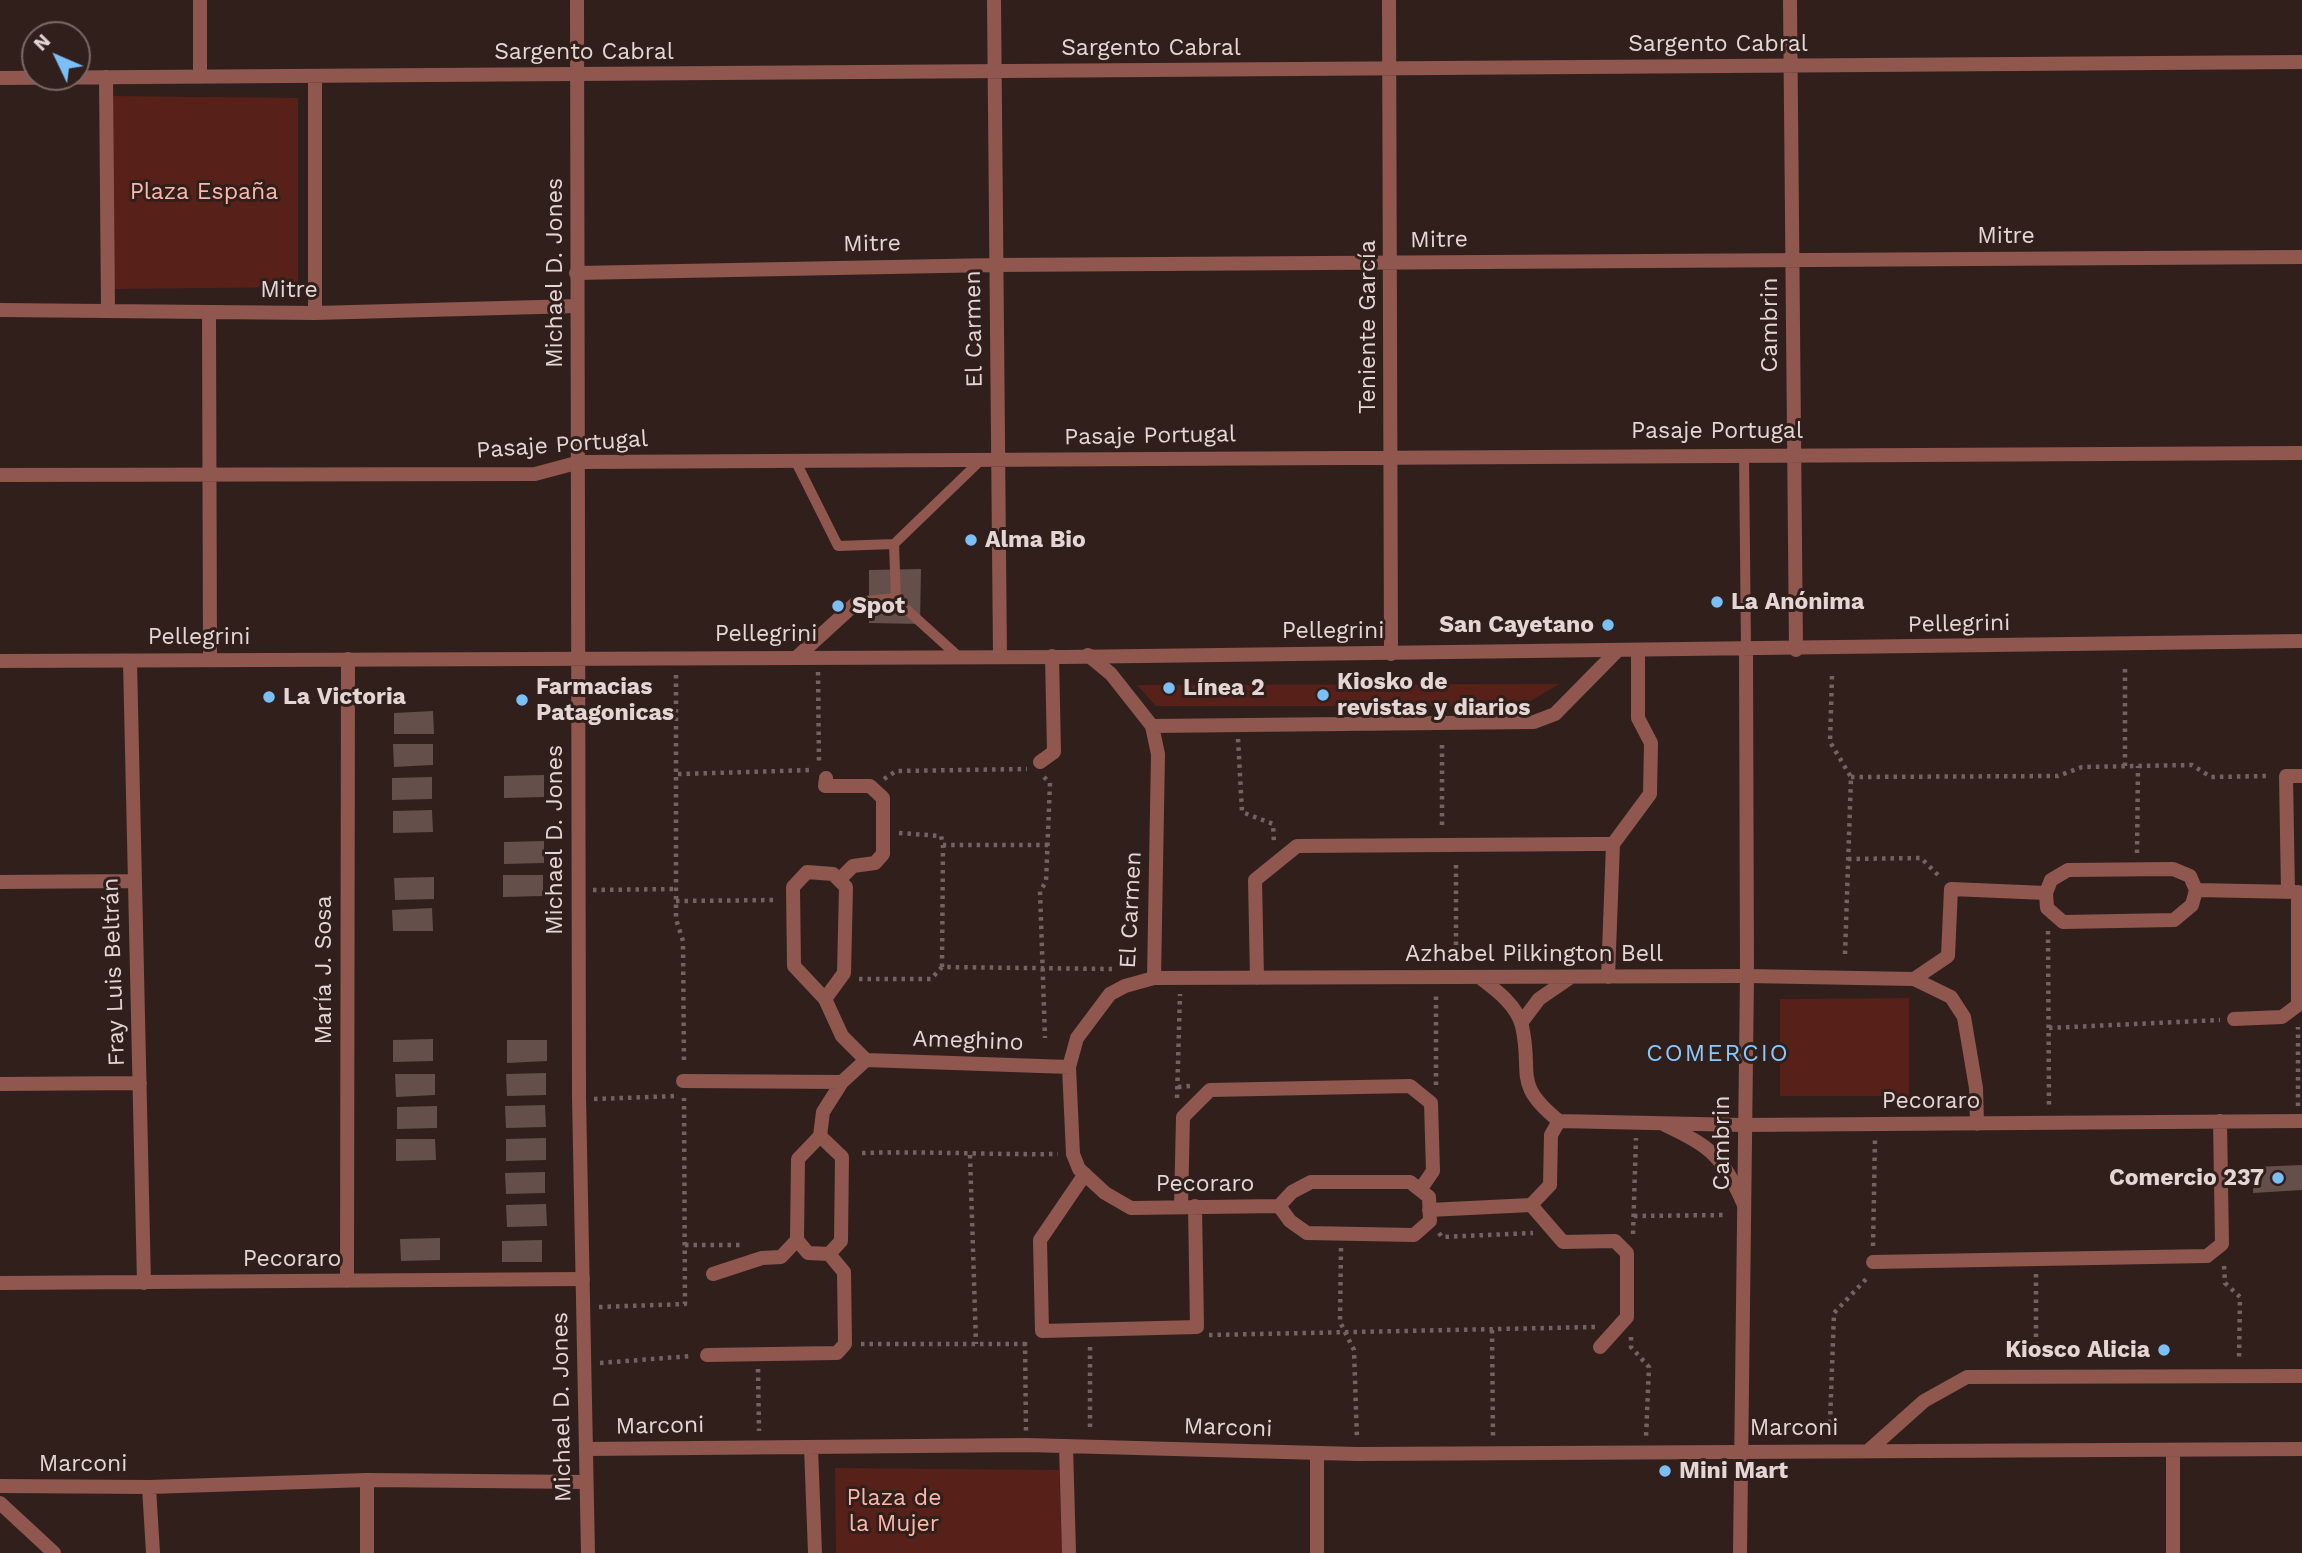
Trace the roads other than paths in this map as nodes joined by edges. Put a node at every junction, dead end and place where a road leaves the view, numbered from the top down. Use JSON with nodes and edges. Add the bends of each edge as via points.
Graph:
{"nodes":[{"id":1,"x":200,"y":0,"type":"edge"},
{"id":2,"x":577,"y":0,"type":"edge"},
{"id":3,"x":994,"y":0,"type":"edge"},
{"id":4,"x":1390,"y":0,"type":"edge"},
{"id":5,"x":1790,"y":0,"type":"edge"},
{"id":6,"x":2302,"y":62,"type":"edge"},
{"id":7,"x":1790,"y":66,"type":"junction"},
{"id":8,"x":1390,"y":69,"type":"junction"},
{"id":9,"x":995,"y":71,"type":"junction"},
{"id":10,"x":577,"y":75,"type":"junction"},
{"id":11,"x":315,"y":76,"type":"junction"},
{"id":12,"x":106,"y":77,"type":"junction"},
{"id":13,"x":200,"y":77,"type":"junction"},
{"id":14,"x":0,"y":78,"type":"edge"},
{"id":15,"x":2302,"y":257,"type":"edge"},
{"id":16,"x":1793,"y":260,"type":"junction"},
{"id":17,"x":996,"y":264,"type":"junction"},
{"id":18,"x":1390,"y":264,"type":"junction"},
{"id":19,"x":576,"y":273,"type":"junction"},
{"id":20,"x":578,"y":306,"type":"junction"},
{"id":21,"x":0,"y":310,"type":"edge"},
{"id":22,"x":108,"y":311,"type":"junction"},
{"id":23,"x":209,"y":313,"type":"junction"},
{"id":24,"x":315,"y":313,"type":"junction"},
{"id":25,"x":2302,"y":453,"type":"edge"},
{"id":26,"x":1744,"y":454,"type":"junction"},
{"id":27,"x":1792,"y":454,"type":"junction"},
{"id":28,"x":1391,"y":457,"type":"junction"},
{"id":29,"x":999,"y":461,"type":"junction"},
{"id":30,"x":580,"y":462,"type":"junction"},
{"id":31,"x":796,"y":462,"type":"junction"},
{"id":32,"x":979,"y":462,"type":"junction"},
{"id":33,"x":208,"y":474,"type":"junction"},
{"id":34,"x":0,"y":475,"type":"edge"},
{"id":35,"x":894,"y":544,"type":"junction"},
{"id":36,"x":896,"y":600,"type":"junction"},
{"id":37,"x":2302,"y":641,"type":"edge"},
{"id":38,"x":1638,"y":650,"type":"junction"},
{"id":39,"x":1746,"y":650,"type":"junction"},
{"id":40,"x":1796,"y":650,"type":"junction"},
{"id":41,"x":1617,"y":651,"type":"junction"},
{"id":42,"x":1391,"y":654,"type":"junction"},
{"id":43,"x":1088,"y":655,"type":"junction"},
{"id":44,"x":1052,"y":656,"type":"junction"},
{"id":45,"x":797,"y":657,"type":"junction"},
{"id":46,"x":959,"y":657,"type":"junction"},
{"id":47,"x":1000,"y":657,"type":"junction"},
{"id":48,"x":348,"y":659,"type":"junction"},
{"id":49,"x":130,"y":660,"type":"junction"},
{"id":50,"x":210,"y":660,"type":"junction"},
{"id":51,"x":578,"y":660,"type":"junction"},
{"id":52,"x":0,"y":661,"type":"edge"},
{"id":53,"x":1152,"y":726,"type":"junction"},
{"id":54,"x":1040,"y":762,"type":"dead end"},
{"id":55,"x":2302,"y":776,"type":"edge"},
{"id":56,"x":826,"y":778,"type":"dead end"},
{"id":57,"x":1613,"y":844,"type":"junction"},
{"id":58,"x":839,"y":880,"type":"junction"},
{"id":59,"x":134,"y":881,"type":"junction"},
{"id":60,"x":0,"y":882,"type":"edge"},
{"id":61,"x":2196,"y":890,"type":"junction"},
{"id":62,"x":2296,"y":892,"type":"edge"},
{"id":63,"x":2046,"y":901,"type":"junction"},
{"id":64,"x":1747,"y":976,"type":"junction"},
{"id":65,"x":1479,"y":977,"type":"junction"},
{"id":66,"x":1571,"y":977,"type":"junction"},
{"id":67,"x":1608,"y":977,"type":"junction"},
{"id":68,"x":1154,"y":978,"type":"junction"},
{"id":69,"x":1256,"y":978,"type":"junction"},
{"id":70,"x":1914,"y":978,"type":"junction"},
{"id":71,"x":825,"y":999,"type":"junction"},
{"id":72,"x":2234,"y":1019,"type":"road end"},
{"id":73,"x":1521,"y":1023,"type":"junction"},
{"id":74,"x":866,"y":1060,"type":"junction"},
{"id":75,"x":1069,"y":1067,"type":"junction"},
{"id":76,"x":683,"y":1081,"type":"road end"},
{"id":77,"x":842,"y":1082,"type":"junction"},
{"id":78,"x":140,"y":1083,"type":"junction"},
{"id":79,"x":0,"y":1084,"type":"edge"},
{"id":80,"x":1559,"y":1121,"type":"junction"},
{"id":81,"x":2220,"y":1121,"type":"junction"},
{"id":82,"x":2300,"y":1121,"type":"edge"},
{"id":83,"x":1661,"y":1124,"type":"junction"},
{"id":84,"x":1977,"y":1124,"type":"junction"},
{"id":85,"x":1744,"y":1125,"type":"junction"},
{"id":86,"x":820,"y":1136,"type":"junction"},
{"id":87,"x":1084,"y":1174,"type":"junction"},
{"id":88,"x":1420,"y":1190,"type":"junction"},
{"id":89,"x":1531,"y":1205,"type":"junction"},
{"id":90,"x":1279,"y":1206,"type":"junction"},
{"id":91,"x":1188,"y":1207,"type":"junction"},
{"id":92,"x":1131,"y":1208,"type":"joint"},
{"id":93,"x":1744,"y":1210,"type":"junction"},
{"id":94,"x":1429,"y":1215,"type":"junction"},
{"id":95,"x":797,"y":1240,"type":"junction"},
{"id":96,"x":829,"y":1254,"type":"junction"},
{"id":97,"x":1873,"y":1262,"type":"road end"},
{"id":98,"x":713,"y":1274,"type":"dead end"},
{"id":99,"x":583,"y":1279,"type":"junction"},
{"id":100,"x":346,"y":1281,"type":"junction"},
{"id":101,"x":0,"y":1283,"type":"edge"},
{"id":102,"x":144,"y":1283,"type":"junction"},
{"id":103,"x":1600,"y":1347,"type":"dead end"},
{"id":104,"x":707,"y":1355,"type":"road end"},
{"id":105,"x":2302,"y":1376,"type":"edge"},
{"id":106,"x":1066,"y":1446,"type":"junction"},
{"id":107,"x":811,"y":1447,"type":"junction"},
{"id":108,"x":586,"y":1449,"type":"junction"},
{"id":109,"x":2302,"y":1449,"type":"edge"},
{"id":110,"x":2173,"y":1450,"type":"junction"},
{"id":111,"x":1740,"y":1451,"type":"junction"},
{"id":112,"x":1868,"y":1451,"type":"junction"},
{"id":113,"x":1317,"y":1454,"type":"junction"},
{"id":114,"x":367,"y":1480,"type":"junction"},
{"id":115,"x":586,"y":1482,"type":"junction"},
{"id":116,"x":0,"y":1486,"type":"edge"},
{"id":117,"x":149,"y":1487,"type":"junction"},
{"id":118,"x":0,"y":1503,"type":"edge"},
{"id":119,"x":54,"y":1553,"type":"edge"},
{"id":120,"x":153,"y":1553,"type":"edge"},
{"id":121,"x":367,"y":1553,"type":"edge"},
{"id":122,"x":588,"y":1553,"type":"edge"},
{"id":123,"x":815,"y":1553,"type":"edge"},
{"id":124,"x":1069,"y":1553,"type":"edge"},
{"id":125,"x":1317,"y":1553,"type":"edge"},
{"id":126,"x":1741,"y":1553,"type":"edge"},
{"id":127,"x":2174,"y":1553,"type":"edge"}],
"edges":[{"from":1,"to":13,"type":"street"},
{"from":2,"to":10,"type":"street","name":"Michael D. Jones"},
{"from":3,"to":9,"type":"street","name":"El Carmen"},
{"from":4,"to":8,"type":"street","name":"Teniente García"},
{"from":5,"to":7,"type":"street","name":"Cambrin"},
{"from":6,"to":7,"type":"street","name":"Sargento Cabral"},
{"from":7,"to":8,"type":"street","name":"Sargento Cabral"},
{"from":7,"to":16,"type":"street","name":"Cambrin"},
{"from":8,"to":9,"type":"street","name":"Sargento Cabral"},
{"from":8,"to":18,"type":"street","name":"Teniente García"},
{"from":9,"to":10,"type":"street","name":"Sargento Cabral"},
{"from":9,"to":17,"type":"street","name":"El Carmen"},
{"from":10,"to":11,"type":"street","name":"Sargento Cabral"},
{"from":10,"to":19,"type":"street","name":"Michael D. Jones"},
{"from":11,"to":13,"type":"street","name":"Sargento Cabral"},
{"from":11,"to":24,"type":"street"},
{"from":12,"to":13,"type":"street","name":"Sargento Cabral"},
{"from":12,"to":14,"type":"street","name":"Sargento Cabral"},
{"from":12,"to":22,"type":"street"},
{"from":15,"to":16,"type":"street","name":"Mitre"},
{"from":16,"to":18,"type":"street","name":"Mitre"},
{"from":16,"to":27,"type":"street","name":"Cambrin"},
{"from":17,"to":18,"type":"street","name":"Mitre"},
{"from":17,"to":19,"type":"street","name":"Mitre"},
{"from":17,"to":29,"type":"street","name":"El Carmen"},
{"from":18,"to":28,"type":"street","name":"Teniente García"},
{"from":19,"to":20,"type":"street","name":"Michael D. Jones"},
{"from":20,"to":24,"type":"street","name":"Mitre"},
{"from":20,"to":30,"type":"street","name":"Michael D. Jones"},
{"from":21,"to":22,"type":"street","name":"Mitre"},
{"from":22,"to":23,"type":"street","name":"Mitre"},
{"from":23,"to":24,"type":"street","name":"Mitre"},
{"from":23,"to":33,"type":"street"},
{"from":25,"to":27,"type":"street","name":"Pasaje Portugal"},
{"from":26,"to":27,"type":"street","name":"Pasaje Portugal"},
{"from":26,"to":28,"type":"street","name":"Pasaje Portugal"},
{"from":26,"to":39,"type":"lane"},
{"from":27,"to":40,"type":"street","name":"Cambrin"},
{"from":28,"to":29,"type":"street","name":"Pasaje Portugal"},
{"from":28,"to":42,"type":"street","name":"Teniente García"},
{"from":29,"to":32,"type":"street","name":"Pasaje Portugal"},
{"from":29,"to":47,"type":"street","name":"El Carmen"},
{"from":30,"to":31,"type":"street","name":"Pasaje Portugal"},
{"from":30,"to":33,"type":"street","name":"Pasaje Portugal","via":[[535,474]]},
{"from":30,"to":51,"type":"street","name":"Michael D. Jones"},
{"from":31,"to":32,"type":"street","name":"Pasaje Portugal"},
{"from":31,"to":35,"type":"lane","via":[[838,546]]},
{"from":32,"to":35,"type":"lane"},
{"from":33,"to":34,"type":"street","name":"Pasaje Portugal"},
{"from":33,"to":50,"type":"street"},
{"from":35,"to":36,"type":"lane"},
{"from":36,"to":45,"type":"street","via":[[855,604]]},
{"from":36,"to":46,"type":"lane"},
{"from":37,"to":40,"type":"street","name":"Pellegrini"},
{"from":38,"to":39,"type":"street","name":"Pellegrini"},
{"from":38,"to":41,"type":"street","name":"Pellegrini"},
{"from":38,"to":57,"type":"street","via":[[1638,718],[1651,743],[1650,794]]},
{"from":39,"to":40,"type":"street","name":"Pellegrini"},
{"from":39,"to":64,"type":"street","name":"Cambrin"},
{"from":41,"to":42,"type":"street","name":"Pellegrini"},
{"from":41,"to":53,"type":"street","via":[[1555,714],[1534,722]]},
{"from":42,"to":43,"type":"street","name":"Pellegrini"},
{"from":43,"to":44,"type":"street","name":"Pellegrini"},
{"from":43,"to":53,"type":"street","name":"El Carmen","via":[[1111,674]]},
{"from":44,"to":47,"type":"street","name":"Pellegrini"},
{"from":44,"to":54,"type":"street","via":[[1055,752]]},
{"from":45,"to":46,"type":"street","name":"Pellegrini"},
{"from":45,"to":51,"type":"street","name":"Pellegrini"},
{"from":46,"to":47,"type":"street","name":"Pellegrini"},
{"from":48,"to":50,"type":"street","name":"Pellegrini"},
{"from":48,"to":51,"type":"street","name":"Pellegrini"},
{"from":48,"to":100,"type":"street","name":"María J. Sosa"},
{"from":49,"to":50,"type":"street","name":"Pellegrini"},
{"from":49,"to":52,"type":"street","name":"Pellegrini"},
{"from":49,"to":59,"type":"street","name":"Fray Luis Beltrán"},
{"from":51,"to":99,"type":"street","name":"Michael D. Jones"},
{"from":53,"to":68,"type":"street","name":"El Carmen","via":[[1158,754]]},
{"from":55,"to":62,"type":"street","via":[[2286,776]]},
{"from":56,"to":58,"type":"street","via":[[825,786],[870,786],[883,797],[883,854],[875,863],[853,866]]},
{"from":57,"to":67,"type":"street"},
{"from":57,"to":69,"type":"street","via":[[1297,846],[1255,880]]},
{"from":58,"to":71,"type":"street","via":[[846,887],[844,973]]},
{"from":58,"to":71,"type":"street","via":[[833,874],[807,872],[793,887],[794,966]]},
{"from":59,"to":60,"type":"street"},
{"from":59,"to":78,"type":"street","name":"Fray Luis Beltrán"},
{"from":61,"to":62,"type":"street"},
{"from":61,"to":63,"type":"street","via":[[2192,905],[2174,920],[2063,922]]},
{"from":61,"to":63,"type":"street","via":[[2190,876],[2173,869],[2068,870],[2050,880]]},
{"from":62,"to":72,"type":"street","via":[[2298,1005],[2282,1017]]},
{"from":63,"to":70,"type":"street","via":[[1951,889],[1948,956]]},
{"from":64,"to":67,"type":"street","name":"Azhabel Pilkington Bell"},
{"from":64,"to":70,"type":"street","name":"Azhabel Pilkington Bell"},
{"from":64,"to":85,"type":"street","name":"Cambrin"},
{"from":65,"to":66,"type":"street","name":"Azhabel Pilkington Bell"},
{"from":65,"to":69,"type":"street","name":"Azhabel Pilkington Bell"},
{"from":65,"to":73,"type":"street","via":[[1503,996]]},
{"from":66,"to":67,"type":"street","name":"Azhabel Pilkington Bell"},
{"from":66,"to":73,"type":"street","via":[[1539,999]]},
{"from":68,"to":69,"type":"street","name":"Azhabel Pilkington Bell"},
{"from":68,"to":75,"type":"street","name":"El Carmen","via":[[1110,994],[1077,1038]]},
{"from":70,"to":84,"type":"street","name":"Azhabel Pilkington Bell","via":[[1951,997],[1964,1017]]},
{"from":71,"to":74,"type":"street","via":[[842,1036]]},
{"from":73,"to":80,"type":"street","via":[[1526,1080],[1537,1103]]},
{"from":74,"to":75,"type":"street","name":"Ameghino"},
{"from":74,"to":77,"type":"street"},
{"from":75,"to":87,"type":"street","name":"El Carmen","via":[[1073,1154]]},
{"from":76,"to":77,"type":"street"},
{"from":77,"to":86,"type":"street","via":[[823,1112]]},
{"from":78,"to":79,"type":"street"},
{"from":78,"to":102,"type":"street","name":"Fray Luis Beltrán"},
{"from":80,"to":83,"type":"street","name":"Pecoraro"},
{"from":80,"to":89,"type":"street","via":[[1551,1135],[1550,1185]]},
{"from":81,"to":82,"type":"street","name":"Pecoraro"},
{"from":81,"to":84,"type":"street","name":"Pecoraro"},
{"from":81,"to":97,"type":"street","via":[[2222,1244],[2207,1256]]},
{"from":83,"to":85,"type":"street","name":"Pecoraro"},
{"from":83,"to":93,"type":"street","via":[[1703,1143],[1728,1168]]},
{"from":84,"to":85,"type":"street","name":"Pecoraro"},
{"from":85,"to":93,"type":"street","name":"Cambrin"},
{"from":86,"to":95,"type":"street","via":[[798,1159]]},
{"from":86,"to":96,"type":"street","via":[[842,1157],[841,1241]]},
{"from":87,"to":91,"type":"street","via":[[1040,1240],[1042,1331],[1197,1327]]},
{"from":87,"to":92,"type":"street","name":"El Carmen"},
{"from":88,"to":90,"type":"street","name":"Pecoraro","via":[[1410,1182],[1311,1182]]},
{"from":88,"to":91,"type":"street","via":[[1433,1171],[1431,1103],[1410,1086],[1210,1090],[1183,1116]]},
{"from":88,"to":94,"type":"street","via":[[1429,1197]]},
{"from":89,"to":94,"type":"street"},
{"from":89,"to":103,"type":"street","via":[[1563,1242],[1615,1241],[1628,1253],[1627,1317]]},
{"from":90,"to":91,"type":"street","name":"Pecoraro"},
{"from":90,"to":94,"type":"street","name":"Pecoraro","via":[[1307,1233],[1341,1236],[1414,1235]]},
{"from":91,"to":92,"type":"street","name":"Pecoraro"},
{"from":93,"to":111,"type":"street","name":"Cambrin"},
{"from":95,"to":96,"type":"street","via":[[808,1253]]},
{"from":95,"to":98,"type":"street","via":[[781,1257],[762,1258]]},
{"from":96,"to":104,"type":"street","via":[[844,1272],[845,1345],[837,1353]]},
{"from":99,"to":100,"type":"street","name":"Pecoraro"},
{"from":99,"to":108,"type":"street","name":"Michael D. Jones"},
{"from":100,"to":102,"type":"street","name":"Pecoraro"},
{"from":101,"to":102,"type":"street","name":"Pecoraro"},
{"from":105,"to":112,"type":"street","name":"Marconi","via":[[1967,1377],[1924,1401]]},
{"from":106,"to":107,"type":"street","name":"Marconi"},
{"from":106,"to":113,"type":"street","name":"Marconi"},
{"from":106,"to":124,"type":"street"},
{"from":107,"to":108,"type":"street","name":"Marconi"},
{"from":107,"to":123,"type":"street"},
{"from":108,"to":115,"type":"street","name":"Michael D. Jones"},
{"from":109,"to":110,"type":"street","name":"Marconi"},
{"from":110,"to":112,"type":"street","name":"Marconi"},
{"from":110,"to":127,"type":"street"},
{"from":111,"to":112,"type":"street","name":"Marconi"},
{"from":111,"to":113,"type":"street","name":"Marconi"},
{"from":111,"to":126,"type":"street","name":"Cambrin"},
{"from":113,"to":125,"type":"street"},
{"from":114,"to":115,"type":"street","name":"Marconi"},
{"from":114,"to":117,"type":"street","name":"Marconi"},
{"from":114,"to":121,"type":"street"},
{"from":115,"to":122,"type":"street","name":"Michael D. Jones"},
{"from":116,"to":117,"type":"street","name":"Marconi"},
{"from":117,"to":120,"type":"street"},
{"from":118,"to":119,"type":"street"}]}
